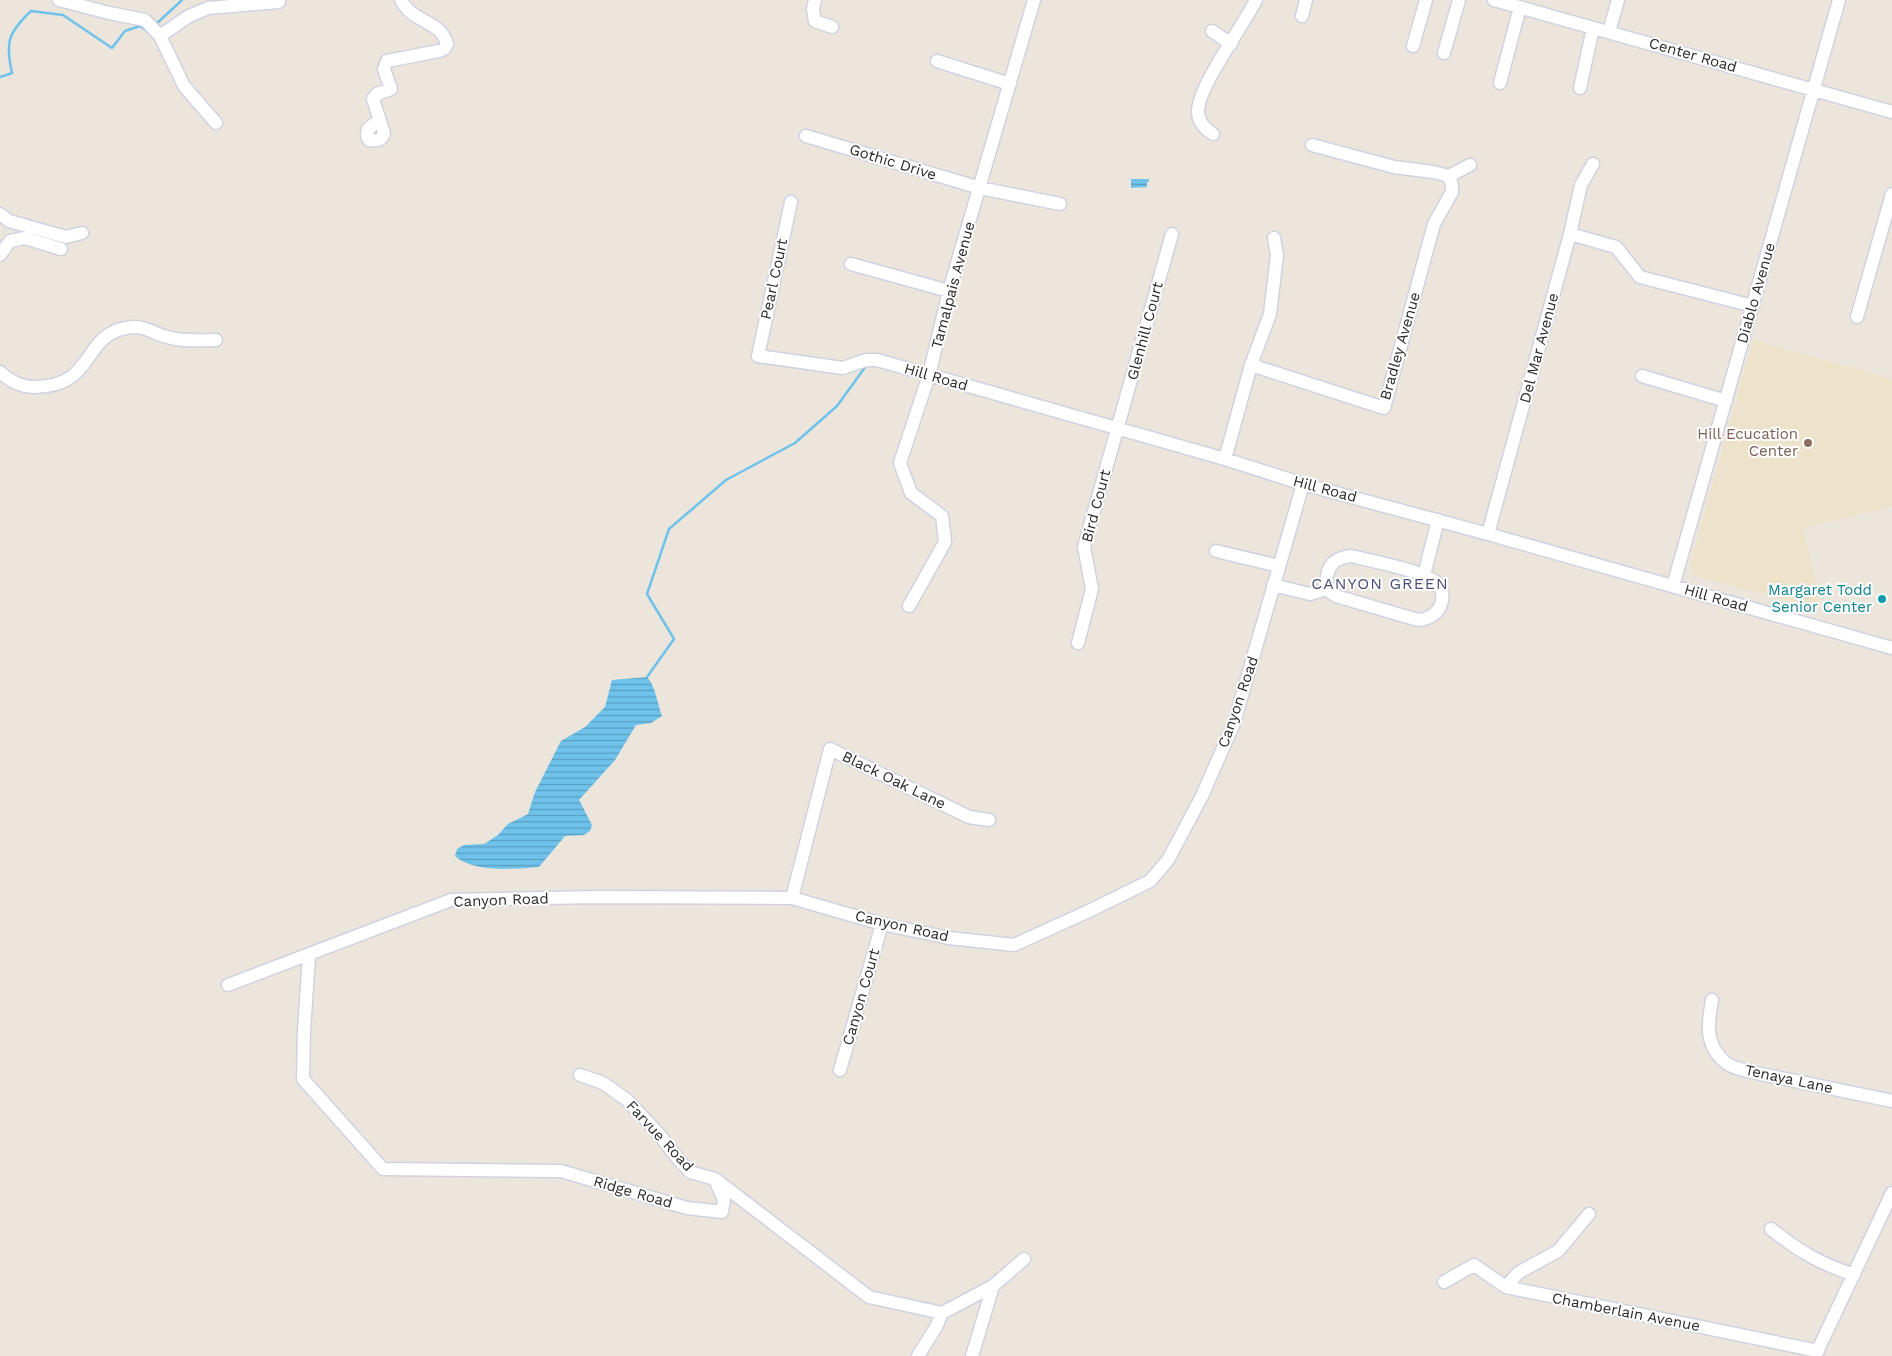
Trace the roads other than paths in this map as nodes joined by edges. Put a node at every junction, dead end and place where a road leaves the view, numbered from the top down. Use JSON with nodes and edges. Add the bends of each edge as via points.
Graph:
{"nodes":[{"id":1,"x":59,"y":0,"type":"edge"},
{"id":2,"x":401,"y":0,"type":"edge"},
{"id":3,"x":815,"y":0,"type":"edge"},
{"id":4,"x":1034,"y":0,"type":"edge"},
{"id":5,"x":1256,"y":0,"type":"edge"},
{"id":6,"x":1306,"y":0,"type":"edge"},
{"id":7,"x":1426,"y":0,"type":"edge"},
{"id":8,"x":1459,"y":0,"type":"edge"},
{"id":9,"x":1494,"y":0,"type":"edge"},
{"id":10,"x":1618,"y":0,"type":"edge"},
{"id":11,"x":1839,"y":0,"type":"edge"},
{"id":12,"x":279,"y":2,"type":"dead end"},
{"id":13,"x":1520,"y":7,"type":"junction"},
{"id":14,"x":1302,"y":16,"type":"dead end"},
{"id":15,"x":832,"y":27,"type":"dead end"},
{"id":16,"x":1593,"y":28,"type":"junction"},
{"id":17,"x":1212,"y":31,"type":"dead end"},
{"id":18,"x":1609,"y":32,"type":"junction"},
{"id":19,"x":158,"y":35,"type":"junction"},
{"id":20,"x":1231,"y":44,"type":"junction"},
{"id":21,"x":1413,"y":46,"type":"dead end"},
{"id":22,"x":1444,"y":53,"type":"dead end"},
{"id":23,"x":937,"y":61,"type":"dead end"},
{"id":24,"x":1500,"y":83,"type":"dead end"},
{"id":25,"x":1010,"y":84,"type":"junction"},
{"id":26,"x":1580,"y":88,"type":"dead end"},
{"id":27,"x":1814,"y":89,"type":"junction"},
{"id":28,"x":1892,"y":112,"type":"edge"},
{"id":29,"x":379,"y":120,"type":"dead end"},
{"id":30,"x":216,"y":123,"type":"dead end"},
{"id":31,"x":1213,"y":134,"type":"dead end"},
{"id":32,"x":806,"y":136,"type":"dead end"},
{"id":33,"x":1312,"y":145,"type":"dead end"},
{"id":34,"x":1593,"y":164,"type":"dead end"},
{"id":35,"x":1470,"y":165,"type":"dead end"},
{"id":36,"x":1449,"y":176,"type":"junction"},
{"id":37,"x":980,"y":188,"type":"junction"},
{"id":38,"x":1892,"y":194,"type":"edge"},
{"id":39,"x":791,"y":202,"type":"dead end"},
{"id":40,"x":1060,"y":204,"type":"dead end"},
{"id":41,"x":0,"y":214,"type":"edge"},
{"id":42,"x":82,"y":233,"type":"dead end"},
{"id":43,"x":1172,"y":234,"type":"dead end"},
{"id":44,"x":1570,"y":234,"type":"junction"},
{"id":45,"x":1274,"y":238,"type":"dead end"},
{"id":46,"x":61,"y":249,"type":"dead end"},
{"id":47,"x":0,"y":255,"type":"edge"},
{"id":48,"x":851,"y":264,"type":"dead end"},
{"id":49,"x":949,"y":291,"type":"junction"},
{"id":50,"x":1753,"y":306,"type":"junction"},
{"id":51,"x":1857,"y":317,"type":"dead end"},
{"id":52,"x":216,"y":340,"type":"dead end"},
{"id":53,"x":758,"y":356,"type":"joint"},
{"id":54,"x":1251,"y":365,"type":"junction"},
{"id":55,"x":0,"y":372,"type":"edge"},
{"id":56,"x":929,"y":375,"type":"junction"},
{"id":57,"x":1642,"y":376,"type":"dead end"},
{"id":58,"x":1726,"y":401,"type":"junction"},
{"id":59,"x":1118,"y":428,"type":"junction"},
{"id":60,"x":1225,"y":459,"type":"junction"},
{"id":61,"x":1303,"y":484,"type":"junction"},
{"id":62,"x":1438,"y":520,"type":"junction"},
{"id":63,"x":1488,"y":534,"type":"junction"},
{"id":64,"x":1216,"y":551,"type":"dead end"},
{"id":65,"x":1279,"y":566,"type":"junction"},
{"id":66,"x":1424,"y":575,"type":"junction"},
{"id":67,"x":1273,"y":586,"type":"junction"},
{"id":68,"x":1673,"y":586,"type":"junction"},
{"id":69,"x":1326,"y":589,"type":"junction"},
{"id":70,"x":909,"y":606,"type":"dead end"},
{"id":71,"x":1078,"y":643,"type":"dead end"},
{"id":72,"x":1892,"y":648,"type":"edge"},
{"id":73,"x":989,"y":820,"type":"dead end"},
{"id":74,"x":792,"y":898,"type":"junction"},
{"id":75,"x":882,"y":924,"type":"junction"},
{"id":76,"x":309,"y":956,"type":"junction"},
{"id":77,"x":228,"y":985,"type":"dead end"},
{"id":78,"x":1712,"y":1000,"type":"dead end"},
{"id":79,"x":840,"y":1070,"type":"dead end"},
{"id":80,"x":580,"y":1075,"type":"dead end"},
{"id":81,"x":1892,"y":1101,"type":"edge"},
{"id":82,"x":715,"y":1179,"type":"junction"},
{"id":83,"x":1892,"y":1194,"type":"edge"},
{"id":84,"x":1589,"y":1214,"type":"dead end"},
{"id":85,"x":1771,"y":1229,"type":"dead end"},
{"id":86,"x":1024,"y":1259,"type":"dead end"},
{"id":87,"x":1854,"y":1275,"type":"junction"},
{"id":88,"x":1444,"y":1282,"type":"dead end"},
{"id":89,"x":993,"y":1286,"type":"junction"},
{"id":90,"x":1506,"y":1287,"type":"junction"},
{"id":91,"x":942,"y":1313,"type":"junction"},
{"id":92,"x":1817,"y":1353,"type":"edge"},
{"id":93,"x":918,"y":1356,"type":"edge"},
{"id":94,"x":972,"y":1356,"type":"edge"}],
"edges":[{"from":1,"to":19,"type":"street","via":[[144,20]]},
{"from":2,"to":29,"type":"street","via":[[409,13],[441,32],[446,44],[439,52],[387,61],[384,69],[391,89],[377,94],[374,99]]},
{"from":3,"to":15,"type":"street","via":[[815,21]]},
{"from":4,"to":25,"type":"street","name":"Tamalpais Avenue"},
{"from":5,"to":20,"type":"street"},
{"from":6,"to":14,"type":"street"},
{"from":7,"to":21,"type":"street"},
{"from":8,"to":22,"type":"street"},
{"from":9,"to":13,"type":"street","name":"Center Road"},
{"from":10,"to":18,"type":"street"},
{"from":11,"to":27,"type":"street","name":"Diablo Avenue"},
{"from":12,"to":19,"type":"street","via":[[208,8]]},
{"from":13,"to":16,"type":"street","name":"Center Road"},
{"from":13,"to":24,"type":"street"},
{"from":16,"to":18,"type":"street","name":"Center Road"},
{"from":16,"to":26,"type":"street"},
{"from":17,"to":20,"type":"street"},
{"from":18,"to":27,"type":"street","name":"Center Road"},
{"from":19,"to":30,"type":"street","via":[[184,86]]},
{"from":20,"to":31,"type":"street","via":[[1202,93],[1199,106],[1198,113],[1204,128]]},
{"from":23,"to":25,"type":"street"},
{"from":25,"to":37,"type":"street","name":"Tamalpais Avenue"},
{"from":27,"to":28,"type":"street","name":"Center Road"},
{"from":27,"to":50,"type":"street","name":"Diablo Avenue"},
{"from":32,"to":37,"type":"street","name":"Gothic Drive"},
{"from":33,"to":36,"type":"street","via":[[1394,168]]},
{"from":34,"to":44,"type":"street","name":"Del Mar Avenue","via":[[1581,185]]},
{"from":35,"to":36,"type":"street"},
{"from":36,"to":54,"type":"street","name":"Bradley Avenue","via":[[1452,192],[1434,224],[1384,408]]},
{"from":37,"to":40,"type":"street","name":"Gothic Drive"},
{"from":37,"to":49,"type":"street","name":"Tamalpais Avenue"},
{"from":38,"to":51,"type":"street"},
{"from":39,"to":53,"type":"street","name":"Pearl Court"},
{"from":41,"to":42,"type":"street","via":[[9,221],[66,237]]},
{"from":43,"to":59,"type":"street","name":"Glenhill Court"},
{"from":44,"to":50,"type":"street","via":[[1616,247],[1640,277]]},
{"from":44,"to":63,"type":"street","name":"Del Mar Avenue"},
{"from":45,"to":54,"type":"street","via":[[1276,255],[1270,314]]},
{"from":46,"to":47,"type":"street","via":[[25,238],[10,241]]},
{"from":48,"to":49,"type":"street"},
{"from":49,"to":56,"type":"street","name":"Tamalpais Avenue"},
{"from":50,"to":58,"type":"street","name":"Diablo Avenue"},
{"from":52,"to":55,"type":"street","via":[[183,340],[165,337],[142,327],[128,327],[101,339],[81,370],[56,385],[28,387]]},
{"from":53,"to":56,"type":"street","name":"Hill Road","via":[[843,368],[866,360],[877,360]]},
{"from":54,"to":60,"type":"street"},
{"from":56,"to":59,"type":"street","name":"Hill Road"},
{"from":56,"to":70,"type":"street","name":"Tamalpais Avenue","via":[[900,463],[911,493],[942,516],[945,542]]},
{"from":57,"to":58,"type":"street"},
{"from":58,"to":68,"type":"street","name":"Diablo Avenue"},
{"from":59,"to":60,"type":"street","name":"Hill Road"},
{"from":59,"to":71,"type":"street","name":"Bird Court","via":[[1084,547],[1092,589]]},
{"from":60,"to":61,"type":"street","name":"Hill Road"},
{"from":61,"to":62,"type":"street","name":"Hill Road"},
{"from":61,"to":65,"type":"street","name":"Canyon Road"},
{"from":62,"to":63,"type":"street","name":"Hill Road"},
{"from":62,"to":66,"type":"street"},
{"from":63,"to":68,"type":"street","name":"Hill Road"},
{"from":64,"to":65,"type":"street"},
{"from":65,"to":67,"type":"street","name":"Canyon Road"},
{"from":66,"to":69,"type":"street","via":[[1351,556],[1342,557],[1331,564]]},
{"from":66,"to":69,"type":"street","via":[[1438,583],[1443,597],[1434,615],[1424,620],[1344,599]]},
{"from":67,"to":69,"type":"street","via":[[1310,594]]},
{"from":67,"to":75,"type":"street","name":"Canyon Road","via":[[1234,723],[1204,792],[1168,860],[1150,881],[1014,945],[949,938]]},
{"from":68,"to":72,"type":"street","name":"Hill Road"},
{"from":73,"to":74,"type":"street","name":"Black Oak Lane","via":[[969,817],[830,749]]},
{"from":74,"to":75,"type":"street","name":"Canyon Road"},
{"from":74,"to":76,"type":"street","name":"Canyon Road","via":[[451,900]]},
{"from":75,"to":79,"type":"street","name":"Canyon Court"},
{"from":76,"to":77,"type":"street","name":"Canyon Road"},
{"from":76,"to":82,"type":"street","name":"Ridge Road","via":[[304,1079],[383,1169],[561,1171],[687,1208],[722,1212],[724,1201]]},
{"from":78,"to":81,"type":"street","name":"Tenaya Lane","via":[[1707,1029],[1713,1048],[1726,1063],[1747,1072]]},
{"from":80,"to":82,"type":"street","name":"Farvue Road","via":[[603,1083],[627,1100],[690,1172]]},
{"from":82,"to":91,"type":"street","via":[[869,1297]]},
{"from":83,"to":87,"type":"street"},
{"from":84,"to":90,"type":"street","via":[[1558,1251],[1518,1273]]},
{"from":85,"to":87,"type":"street","via":[[1798,1250]]},
{"from":86,"to":89,"type":"street"},
{"from":87,"to":92,"type":"street"},
{"from":88,"to":90,"type":"street","name":"Chamberlain Avenue","via":[[1474,1265]]},
{"from":89,"to":91,"type":"street"},
{"from":89,"to":94,"type":"street"},
{"from":90,"to":92,"type":"street","name":"Chamberlain Avenue"},
{"from":91,"to":93,"type":"street"}]}
